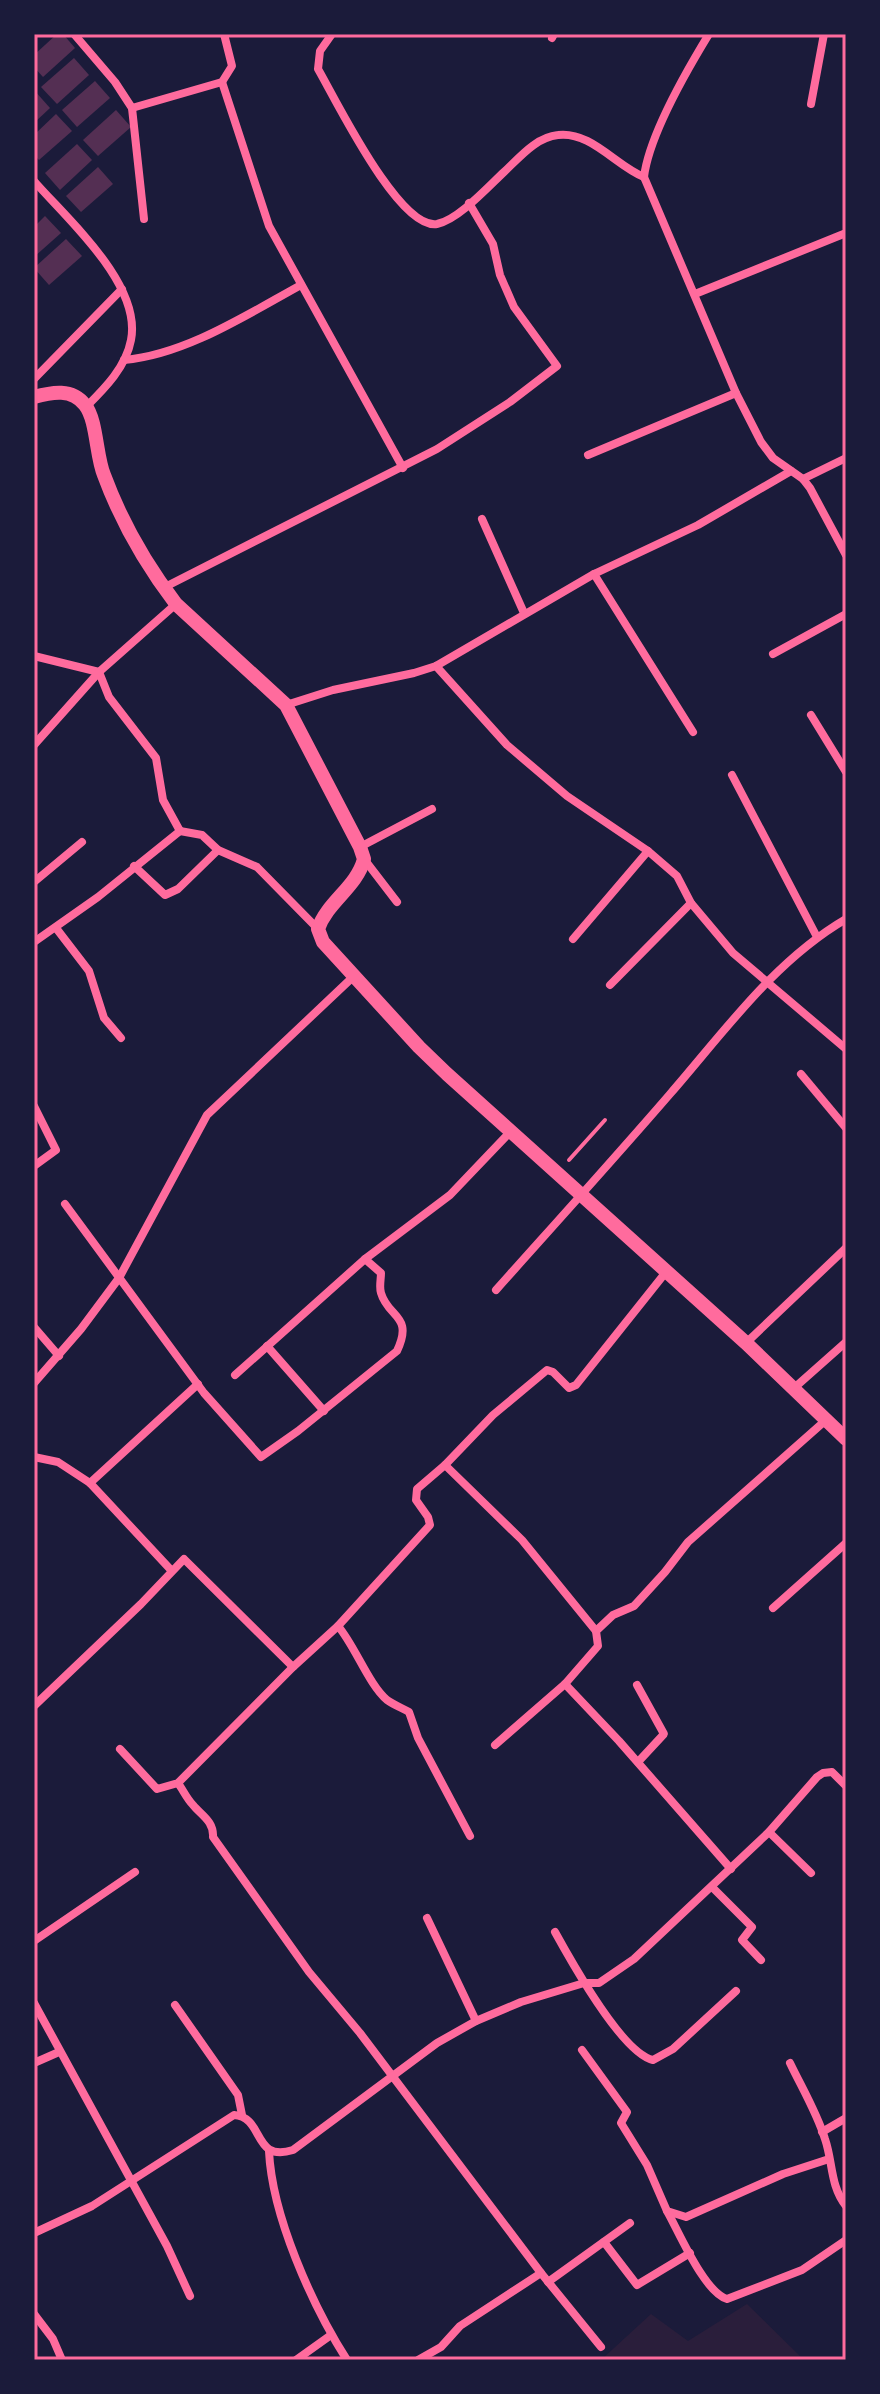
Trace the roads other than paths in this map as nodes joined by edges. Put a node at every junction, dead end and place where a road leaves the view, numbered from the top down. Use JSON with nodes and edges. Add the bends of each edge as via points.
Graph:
{"nodes":[{"id":1,"x":74,"y":34,"type":"edge"},
{"id":2,"x":224,"y":34,"type":"edge"},
{"id":3,"x":332,"y":34,"type":"edge"},
{"id":4,"x":709,"y":34,"type":"edge"},
{"id":5,"x":824,"y":34,"type":"edge"},
{"id":6,"x":222,"y":82,"type":"junction"},
{"id":7,"x":811,"y":104,"type":"dead end"},
{"id":8,"x":132,"y":108,"type":"junction"},
{"id":9,"x":644,"y":177,"type":"junction"},
{"id":10,"x":34,"y":181,"type":"edge"},
{"id":11,"x":469,"y":203,"type":"junction"},
{"id":12,"x":144,"y":219,"type":"dead end"},
{"id":13,"x":846,"y":233,"type":"edge"},
{"id":14,"x":301,"y":285,"type":"junction"},
{"id":15,"x":122,"y":289,"type":"junction"},
{"id":16,"x":695,"y":294,"type":"junction"},
{"id":17,"x":124,"y":360,"type":"junction"},
{"id":18,"x":34,"y":379,"type":"edge"},
{"id":19,"x":736,"y":393,"type":"junction"},
{"id":20,"x":34,"y":397,"type":"edge"},
{"id":21,"x":87,"y":406,"type":"junction"},
{"id":22,"x":588,"y":455,"type":"dead end"},
{"id":23,"x":846,"y":458,"type":"edge"},
{"id":24,"x":403,"y":468,"type":"junction"},
{"id":25,"x":791,"y":471,"type":"junction"},
{"id":26,"x":803,"y":479,"type":"junction"},
{"id":27,"x":482,"y":519,"type":"dead end"},
{"id":28,"x":846,"y":555,"type":"edge"},
{"id":29,"x":594,"y":574,"type":"junction"},
{"id":30,"x":163,"y":588,"type":"junction"},
{"id":31,"x":176,"y":604,"type":"junction"},
{"id":32,"x":524,"y":613,"type":"junction"},
{"id":33,"x":846,"y":614,"type":"edge"},
{"id":34,"x":773,"y":654,"type":"dead end"},
{"id":35,"x":34,"y":656,"type":"edge"},
{"id":36,"x":436,"y":666,"type":"junction"},
{"id":37,"x":99,"y":672,"type":"junction"},
{"id":38,"x":286,"y":705,"type":"junction"},
{"id":39,"x":811,"y":715,"type":"dead end"},
{"id":40,"x":693,"y":732,"type":"dead end"},
{"id":41,"x":34,"y":745,"type":"edge"},
{"id":42,"x":846,"y":772,"type":"edge"},
{"id":43,"x":732,"y":775,"type":"dead end"},
{"id":44,"x":432,"y":809,"type":"dead end"},
{"id":45,"x":180,"y":831,"type":"junction"},
{"id":46,"x":82,"y":842,"type":"dead end"},
{"id":47,"x":218,"y":850,"type":"junction"},
{"id":48,"x":648,"y":851,"type":"junction"},
{"id":49,"x":362,"y":853,"type":"junction"},
{"id":50,"x":134,"y":866,"type":"junction"},
{"id":51,"x":34,"y":882,"type":"edge"},
{"id":52,"x":397,"y":902,"type":"dead end"},
{"id":53,"x":691,"y":903,"type":"junction"},
{"id":54,"x":846,"y":919,"type":"edge"},
{"id":55,"x":56,"y":928,"type":"junction"},
{"id":56,"x":318,"y":929,"type":"junction"},
{"id":57,"x":817,"y":937,"type":"junction"},
{"id":58,"x":573,"y":939,"type":"dead end"},
{"id":59,"x":34,"y":942,"type":"edge"},
{"id":60,"x":354,"y":976,"type":"junction"},
{"id":61,"x":767,"y":982,"type":"junction"},
{"id":62,"x":610,"y":985,"type":"dead end"},
{"id":63,"x":121,"y":1038,"type":"dead end"},
{"id":64,"x":846,"y":1049,"type":"edge"},
{"id":65,"x":801,"y":1074,"type":"dead end"},
{"id":66,"x":34,"y":1106,"type":"edge"},
{"id":67,"x":846,"y":1128,"type":"edge"},
{"id":68,"x":512,"y":1130,"type":"junction"},
{"id":69,"x":34,"y":1166,"type":"edge"},
{"id":70,"x":581,"y":1195,"type":"junction"},
{"id":71,"x":65,"y":1204,"type":"dead end"},
{"id":72,"x":846,"y":1248,"type":"edge"},
{"id":73,"x":365,"y":1259,"type":"junction"},
{"id":74,"x":666,"y":1272,"type":"junction"},
{"id":75,"x":119,"y":1278,"type":"junction"},
{"id":76,"x":496,"y":1290,"type":"dead end"},
{"id":77,"x":34,"y":1327,"type":"edge"},
{"id":78,"x":846,"y":1342,"type":"edge"},
{"id":79,"x":746,"y":1343,"type":"junction"},
{"id":80,"x":267,"y":1346,"type":"junction"},
{"id":81,"x":59,"y":1356,"type":"junction"},
{"id":82,"x":235,"y":1375,"type":"dead end"},
{"id":83,"x":34,"y":1383,"type":"edge"},
{"id":84,"x":198,"y":1384,"type":"junction"},
{"id":85,"x":793,"y":1389,"type":"junction"},
{"id":86,"x":324,"y":1411,"type":"junction"},
{"id":87,"x":826,"y":1420,"type":"junction"},
{"id":88,"x":846,"y":1439,"type":"edge"},
{"id":89,"x":34,"y":1457,"type":"edge"},
{"id":90,"x":445,"y":1465,"type":"junction"},
{"id":91,"x":90,"y":1483,"type":"junction"},
{"id":92,"x":846,"y":1543,"type":"edge"},
{"id":93,"x":171,"y":1570,"type":"junction"},
{"id":94,"x":773,"y":1608,"type":"dead end"},
{"id":95,"x":338,"y":1626,"type":"junction"},
{"id":96,"x":596,"y":1631,"type":"junction"},
{"id":97,"x":293,"y":1667,"type":"junction"},
{"id":98,"x":565,"y":1684,"type":"junction"},
{"id":99,"x":637,"y":1685,"type":"dead end"},
{"id":100,"x":34,"y":1706,"type":"edge"},
{"id":101,"x":495,"y":1745,"type":"dead end"},
{"id":102,"x":120,"y":1749,"type":"dead end"},
{"id":103,"x":638,"y":1762,"type":"junction"},
{"id":104,"x":178,"y":1783,"type":"junction"},
{"id":105,"x":846,"y":1786,"type":"edge"},
{"id":106,"x":769,"y":1832,"type":"junction"},
{"id":107,"x":470,"y":1836,"type":"dead end"},
{"id":108,"x":731,"y":1869,"type":"junction"},
{"id":109,"x":135,"y":1872,"type":"dead end"},
{"id":110,"x":811,"y":1873,"type":"dead end"},
{"id":111,"x":712,"y":1887,"type":"junction"},
{"id":112,"x":427,"y":1918,"type":"dead end"},
{"id":113,"x":555,"y":1932,"type":"dead end"},
{"id":114,"x":34,"y":1941,"type":"edge"},
{"id":115,"x":761,"y":1960,"type":"dead end"},
{"id":116,"x":584,"y":1983,"type":"junction"},
{"id":117,"x":736,"y":1991,"type":"dead end"},
{"id":118,"x":175,"y":2005,"type":"dead end"},
{"id":119,"x":35,"y":2006,"type":"edge"},
{"id":120,"x":476,"y":2021,"type":"junction"},
{"id":121,"x":582,"y":2050,"type":"dead end"},
{"id":122,"x":59,"y":2052,"type":"junction"},
{"id":123,"x":34,"y":2063,"type":"edge"},
{"id":124,"x":790,"y":2063,"type":"dead end"},
{"id":125,"x":392,"y":2076,"type":"junction"},
{"id":126,"x":242,"y":2115,"type":"junction"},
{"id":127,"x":846,"y":2118,"type":"edge"},
{"id":128,"x":822,"y":2132,"type":"junction"},
{"id":129,"x":269,"y":2151,"type":"junction"},
{"id":130,"x":829,"y":2159,"type":"junction"},
{"id":131,"x":131,"y":2179,"type":"junction"},
{"id":132,"x":846,"y":2206,"type":"edge"},
{"id":133,"x":667,"y":2211,"type":"junction"},
{"id":134,"x":630,"y":2223,"type":"dead end"},
{"id":135,"x":34,"y":2233,"type":"edge"},
{"id":136,"x":846,"y":2240,"type":"edge"},
{"id":137,"x":604,"y":2242,"type":"junction"},
{"id":138,"x":690,"y":2253,"type":"junction"},
{"id":139,"x":541,"y":2273,"type":"junction"},
{"id":140,"x":548,"y":2282,"type":"junction"},
{"id":141,"x":190,"y":2296,"type":"dead end"},
{"id":142,"x":34,"y":2314,"type":"edge"},
{"id":143,"x":331,"y":2335,"type":"junction"},
{"id":144,"x":601,"y":2347,"type":"dead end"},
{"id":145,"x":62,"y":2360,"type":"edge"},
{"id":146,"x":296,"y":2360,"type":"edge"},
{"id":147,"x":347,"y":2360,"type":"edge"},
{"id":148,"x":418,"y":2360,"type":"edge"}],
"edges":[{"from":1,"to":8,"type":"street"},
{"from":2,"to":6,"type":"street","via":[[232,66]]},
{"from":3,"to":11,"type":"street","via":[[320,51],[318,69],[384,184],[421,221],[434,225]]},
{"from":4,"to":9,"type":"street","via":[[679,86]]},
{"from":5,"to":7,"type":"street"},
{"from":6,"to":8,"type":"street"},
{"from":6,"to":14,"type":"street","via":[[269,226]]},
{"from":8,"to":12,"type":"street"},
{"from":9,"to":11,"type":"street","via":[[577,136],[558,135],[532,146]]},
{"from":9,"to":16,"type":"street"},
{"from":10,"to":15,"type":"street"},
{"from":11,"to":24,"type":"street","via":[[493,244],[514,307],[557,366],[510,402]]},
{"from":13,"to":16,"type":"street"},
{"from":14,"to":17,"type":"street","via":[[219,330],[144,358]]},
{"from":14,"to":24,"type":"street"},
{"from":15,"to":17,"type":"street","via":[[131,317]]},
{"from":15,"to":18,"type":"street"},
{"from":16,"to":19,"type":"street"},
{"from":17,"to":21,"type":"street"},
{"from":19,"to":22,"type":"street"},
{"from":19,"to":25,"type":"street","via":[[761,442]]},
{"from":20,"to":21,"type":"street","via":[[62,392]]},
{"from":21,"to":30,"type":"street","via":[[104,475]]},
{"from":23,"to":26,"type":"street"},
{"from":24,"to":30,"type":"street"},
{"from":25,"to":26,"type":"street"},
{"from":25,"to":29,"type":"street","via":[[698,525]]},
{"from":26,"to":28,"type":"street"},
{"from":27,"to":32,"type":"street"},
{"from":29,"to":32,"type":"street"},
{"from":29,"to":40,"type":"street"},
{"from":30,"to":31,"type":"street"},
{"from":31,"to":37,"type":"street"},
{"from":31,"to":38,"type":"street"},
{"from":32,"to":36,"type":"street"},
{"from":33,"to":34,"type":"street"},
{"from":35,"to":37,"type":"street"},
{"from":36,"to":38,"type":"street"},
{"from":36,"to":48,"type":"street","via":[[507,745],[567,796]]},
{"from":37,"to":41,"type":"street"},
{"from":37,"to":45,"type":"street","via":[[109,697],[156,758],[163,800]]},
{"from":38,"to":49,"type":"street"},
{"from":39,"to":42,"type":"street"},
{"from":43,"to":57,"type":"street"},
{"from":44,"to":49,"type":"street"},
{"from":45,"to":47,"type":"street","via":[[202,835]]},
{"from":45,"to":50,"type":"street"},
{"from":46,"to":51,"type":"street"},
{"from":47,"to":50,"type":"street","via":[[165,895]]},
{"from":47,"to":56,"type":"street","via":[[257,867]]},
{"from":48,"to":53,"type":"street","via":[[677,876]]},
{"from":48,"to":58,"type":"street"},
{"from":49,"to":52,"type":"street"},
{"from":49,"to":56,"type":"street","via":[[356,877]]},
{"from":50,"to":55,"type":"street"},
{"from":53,"to":61,"type":"street","via":[[733,953]]},
{"from":53,"to":62,"type":"street"},
{"from":54,"to":57,"type":"street"},
{"from":55,"to":59,"type":"street"},
{"from":55,"to":63,"type":"street","via":[[89,971],[104,1018]]},
{"from":56,"to":60,"type":"street"},
{"from":57,"to":61,"type":"street"},
{"from":60,"to":68,"type":"street","via":[[419,1047]]},
{"from":60,"to":75,"type":"street","via":[[207,1115]]},
{"from":61,"to":64,"type":"street"},
{"from":61,"to":70,"type":"street"},
{"from":65,"to":67,"type":"street"},
{"from":66,"to":69,"type":"street","via":[[56,1150]]},
{"from":68,"to":70,"type":"street"},
{"from":68,"to":73,"type":"street","via":[[450,1195]]},
{"from":70,"to":74,"type":"street"},
{"from":70,"to":76,"type":"street"},
{"from":71,"to":75,"type":"street"},
{"from":72,"to":79,"type":"street"},
{"from":73,"to":80,"type":"street"},
{"from":73,"to":86,"type":"street","via":[[381,1273],[381,1294],[402,1325],[403,1338],[397,1351]]},
{"from":74,"to":79,"type":"street"},
{"from":74,"to":90,"type":"street","via":[[576,1385],[569,1388],[547,1370]]},
{"from":75,"to":81,"type":"street"},
{"from":75,"to":84,"type":"street"},
{"from":77,"to":81,"type":"street"},
{"from":78,"to":85,"type":"street"},
{"from":79,"to":85,"type":"street"},
{"from":80,"to":82,"type":"street"},
{"from":80,"to":86,"type":"street"},
{"from":81,"to":83,"type":"street"},
{"from":84,"to":86,"type":"street","via":[[261,1457]]},
{"from":84,"to":91,"type":"street"},
{"from":85,"to":87,"type":"street"},
{"from":87,"to":88,"type":"street"},
{"from":87,"to":96,"type":"street","via":[[688,1542],[634,1606],[613,1615]]},
{"from":89,"to":91,"type":"street","via":[[65,1465]]},
{"from":90,"to":95,"type":"street","via":[[415,1496],[430,1525]]},
{"from":90,"to":96,"type":"street","via":[[522,1540]]},
{"from":91,"to":93,"type":"street"},
{"from":92,"to":94,"type":"street"},
{"from":93,"to":97,"type":"street","via":[[184,1559]]},
{"from":93,"to":100,"type":"street"},
{"from":95,"to":97,"type":"street"},
{"from":95,"to":107,"type":"street","via":[[380,1692],[409,1712]]},
{"from":96,"to":98,"type":"street","via":[[598,1646]]},
{"from":97,"to":104,"type":"street"},
{"from":98,"to":101,"type":"street"},
{"from":98,"to":103,"type":"street"},
{"from":99,"to":103,"type":"street","via":[[664,1734]]},
{"from":102,"to":104,"type":"street","via":[[157,1789]]},
{"from":103,"to":108,"type":"street"},
{"from":104,"to":125,"type":"street","via":[[309,1972]]},
{"from":105,"to":106,"type":"street","via":[[832,1772],[823,1773]]},
{"from":106,"to":108,"type":"street"},
{"from":106,"to":110,"type":"street"},
{"from":108,"to":111,"type":"street"},
{"from":109,"to":114,"type":"street"},
{"from":111,"to":115,"type":"street","via":[[752,1927],[742,1940]]},
{"from":111,"to":116,"type":"street","via":[[634,1959],[599,1983]]},
{"from":112,"to":120,"type":"street"},
{"from":113,"to":116,"type":"street"},
{"from":116,"to":117,"type":"street","via":[[629,2045],[653,2060],[673,2049]]},
{"from":116,"to":120,"type":"street"},
{"from":118,"to":126,"type":"street","via":[[238,2095]]},
{"from":119,"to":122,"type":"street"},
{"from":120,"to":125,"type":"street"},
{"from":121,"to":133,"type":"street","via":[[627,2112],[621,2123]]},
{"from":122,"to":123,"type":"street"},
{"from":122,"to":131,"type":"street"},
{"from":124,"to":128,"type":"street"},
{"from":125,"to":129,"type":"street","via":[[293,2150]]},
{"from":125,"to":139,"type":"street"},
{"from":126,"to":129,"type":"street"},
{"from":126,"to":131,"type":"street","via":[[227,2117]]},
{"from":127,"to":128,"type":"street"},
{"from":128,"to":130,"type":"street"},
{"from":129,"to":143,"type":"street","via":[[285,2227]]},
{"from":130,"to":132,"type":"street"},
{"from":130,"to":133,"type":"street","via":[[686,2217]]},
{"from":131,"to":135,"type":"street","via":[[92,2206]]},
{"from":131,"to":141,"type":"street"},
{"from":133,"to":138,"type":"street"},
{"from":134,"to":137,"type":"street"},
{"from":136,"to":138,"type":"street","via":[[802,2270],[727,2299],[706,2283]]},
{"from":137,"to":138,"type":"street","via":[[637,2285]]},
{"from":137,"to":140,"type":"street"},
{"from":139,"to":140,"type":"street"},
{"from":139,"to":148,"type":"street"},
{"from":140,"to":144,"type":"street"},
{"from":142,"to":145,"type":"street"},
{"from":143,"to":146,"type":"street"},
{"from":143,"to":147,"type":"street"}]}
